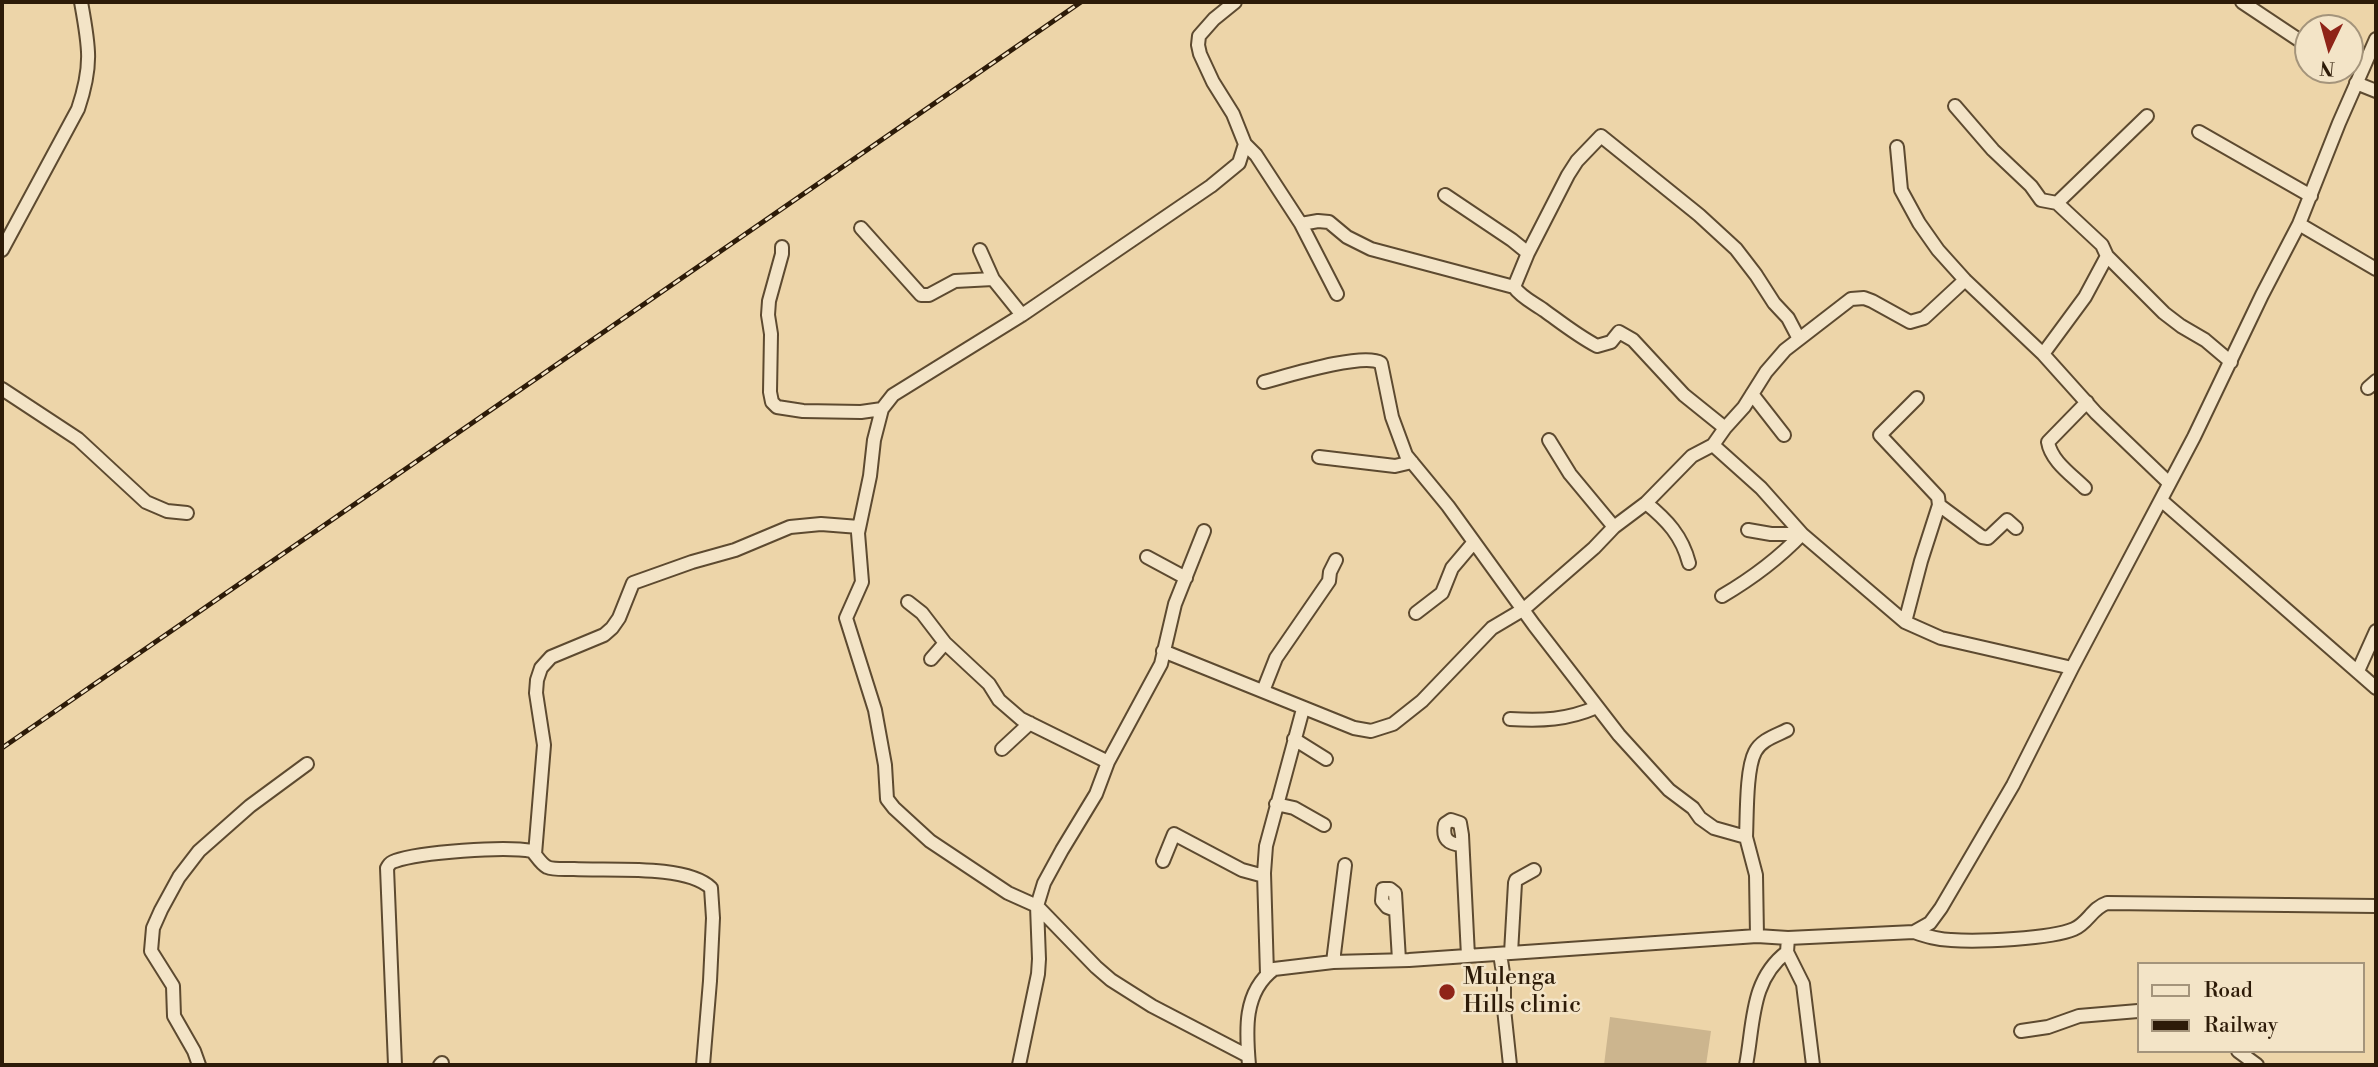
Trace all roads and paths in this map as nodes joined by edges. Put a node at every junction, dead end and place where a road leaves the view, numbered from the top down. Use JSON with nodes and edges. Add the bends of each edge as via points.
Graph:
{"nodes":[{"id":1,"x":81,"y":2,"type":"edge"},
{"id":2,"x":1235,"y":2,"type":"edge"},
{"id":3,"x":2242,"y":2,"type":"edge"},
{"id":4,"x":2294,"y":37,"type":"edge"},
{"id":5,"x":2376,"y":39,"type":"edge"},
{"id":6,"x":2364,"y":60,"type":"edge"},
{"id":7,"x":2352,"y":84,"type":"edge"},
{"id":8,"x":1955,"y":106,"type":"dead end"},
{"id":9,"x":2147,"y":116,"type":"dead end"},
{"id":10,"x":2199,"y":132,"type":"dead end"},
{"id":11,"x":1245,"y":144,"type":"junction"},
{"id":12,"x":1897,"y":148,"type":"dead end"},
{"id":13,"x":1445,"y":195,"type":"dead end"},
{"id":14,"x":2311,"y":196,"type":"junction"},
{"id":15,"x":2057,"y":203,"type":"junction"},
{"id":16,"x":1301,"y":224,"type":"junction"},
{"id":17,"x":2299,"y":224,"type":"junction"},
{"id":18,"x":861,"y":228,"type":"dead end"},
{"id":19,"x":782,"y":247,"type":"dead end"},
{"id":20,"x":2,"y":250,"type":"edge"},
{"id":21,"x":980,"y":250,"type":"dead end"},
{"id":22,"x":1528,"y":253,"type":"junction"},
{"id":23,"x":2107,"y":256,"type":"junction"},
{"id":24,"x":2376,"y":269,"type":"edge"},
{"id":25,"x":993,"y":279,"type":"junction"},
{"id":26,"x":1965,"y":280,"type":"junction"},
{"id":27,"x":1514,"y":287,"type":"junction"},
{"id":28,"x":1337,"y":294,"type":"dead end"},
{"id":29,"x":1022,"y":315,"type":"junction"},
{"id":30,"x":1799,"y":339,"type":"junction"},
{"id":31,"x":2043,"y":354,"type":"junction"},
{"id":32,"x":2231,"y":362,"type":"junction"},
{"id":33,"x":1264,"y":382,"type":"dead end"},
{"id":34,"x":2,"y":388,"type":"edge"},
{"id":35,"x":1752,"y":394,"type":"junction"},
{"id":36,"x":1917,"y":398,"type":"dead end"},
{"id":37,"x":2087,"y":402,"type":"junction"},
{"id":38,"x":882,"y":409,"type":"junction"},
{"id":39,"x":1725,"y":428,"type":"junction"},
{"id":40,"x":1784,"y":435,"type":"dead end"},
{"id":41,"x":1549,"y":440,"type":"dead end"},
{"id":42,"x":1713,"y":445,"type":"junction"},
{"id":43,"x":1319,"y":457,"type":"dead end"},
{"id":44,"x":1412,"y":463,"type":"junction"},
{"id":45,"x":2169,"y":483,"type":"junction"},
{"id":46,"x":2085,"y":488,"type":"dead end"},
{"id":47,"x":2161,"y":499,"type":"junction"},
{"id":48,"x":1646,"y":503,"type":"junction"},
{"id":49,"x":1939,"y":505,"type":"junction"},
{"id":50,"x":187,"y":513,"type":"dead end"},
{"id":51,"x":859,"y":527,"type":"junction"},
{"id":52,"x":1614,"y":527,"type":"junction"},
{"id":53,"x":2016,"y":528,"type":"dead end"},
{"id":54,"x":1748,"y":530,"type":"dead end"},
{"id":55,"x":1205,"y":531,"type":"dead end"},
{"id":56,"x":1802,"y":534,"type":"junction"},
{"id":57,"x":1474,"y":542,"type":"junction"},
{"id":58,"x":1147,"y":556,"type":"dead end"},
{"id":59,"x":1336,"y":560,"type":"dead end"},
{"id":60,"x":1689,"y":563,"type":"dead end"},
{"id":61,"x":1186,"y":578,"type":"junction"},
{"id":62,"x":1722,"y":596,"type":"dead end"},
{"id":63,"x":908,"y":601,"type":"dead end"},
{"id":64,"x":1524,"y":609,"type":"junction"},
{"id":65,"x":1416,"y":612,"type":"dead end"},
{"id":66,"x":1905,"y":622,"type":"junction"},
{"id":67,"x":2376,"y":631,"type":"edge"},
{"id":68,"x":945,"y":643,"type":"junction"},
{"id":69,"x":1163,"y":651,"type":"junction"},
{"id":70,"x":931,"y":659,"type":"dead end"},
{"id":71,"x":2072,"y":668,"type":"junction"},
{"id":72,"x":2358,"y":671,"type":"junction"},
{"id":73,"x":2376,"y":688,"type":"edge"},
{"id":74,"x":1263,"y":691,"type":"junction"},
{"id":75,"x":1597,"y":707,"type":"junction"},
{"id":76,"x":1303,"y":709,"type":"junction"},
{"id":77,"x":1510,"y":719,"type":"dead end"},
{"id":78,"x":1030,"y":723,"type":"junction"},
{"id":79,"x":1787,"y":730,"type":"dead end"},
{"id":80,"x":1294,"y":739,"type":"junction"},
{"id":81,"x":1002,"y":750,"type":"dead end"},
{"id":82,"x":1326,"y":760,"type":"dead end"},
{"id":83,"x":1108,"y":762,"type":"junction"},
{"id":84,"x":307,"y":764,"type":"dead end"},
{"id":85,"x":1276,"y":804,"type":"junction"},
{"id":86,"x":1324,"y":825,"type":"dead end"},
{"id":87,"x":1746,"y":837,"type":"junction"},
{"id":88,"x":1462,"y":845,"type":"dead end"},
{"id":89,"x":535,"y":854,"type":"junction"},
{"id":90,"x":1163,"y":861,"type":"dead end"},
{"id":91,"x":1345,"y":865,"type":"dead end"},
{"id":92,"x":1534,"y":870,"type":"dead end"},
{"id":93,"x":1264,"y":876,"type":"junction"},
{"id":94,"x":1037,"y":906,"type":"junction"},
{"id":95,"x":2376,"y":906,"type":"edge"},
{"id":96,"x":1395,"y":910,"type":"dead end"},
{"id":97,"x":1914,"y":932,"type":"junction"},
{"id":98,"x":1757,"y":936,"type":"junction"},
{"id":99,"x":1788,"y":938,"type":"junction"},
{"id":100,"x":1787,"y":952,"type":"junction"},
{"id":101,"x":1505,"y":953,"type":"junction"},
{"id":102,"x":1468,"y":956,"type":"junction"},
{"id":103,"x":1399,"y":960,"type":"junction"},
{"id":104,"x":1333,"y":962,"type":"junction"},
{"id":105,"x":1267,"y":974,"type":"junction"},
{"id":106,"x":2136,"y":1011,"type":"edge"},
{"id":107,"x":2021,"y":1031,"type":"dead end"},
{"id":108,"x":2241,"y":1053,"type":"edge"},
{"id":109,"x":1248,"y":1061,"type":"edge"},
{"id":110,"x":199,"y":1065,"type":"edge"},
{"id":111,"x":395,"y":1065,"type":"edge"},
{"id":112,"x":703,"y":1065,"type":"edge"},
{"id":113,"x":1019,"y":1065,"type":"edge"},
{"id":114,"x":1510,"y":1065,"type":"edge"},
{"id":115,"x":1746,"y":1065,"type":"edge"},
{"id":116,"x":1813,"y":1065,"type":"edge"},
{"id":117,"x":2256,"y":1065,"type":"edge"}],
"edges":[{"from":1,"to":20,"type":"street","via":[[89,65],[86,86]]},
{"from":2,"to":11,"type":"street","via":[[1199,36],[1198,45]]},
{"from":3,"to":4,"type":"street"},
{"from":5,"to":6,"type":"street"},
{"from":7,"to":14,"type":"street"},
{"from":8,"to":15,"type":"street","via":[[2040,200]]},
{"from":9,"to":15,"type":"street"},
{"from":10,"to":14,"type":"street"},
{"from":11,"to":16,"type":"street"},
{"from":11,"to":29,"type":"street","via":[[1233,170]]},
{"from":12,"to":26,"type":"street","via":[[1901,190],[1908,204],[1938,250]]},
{"from":13,"to":22,"type":"street"},
{"from":14,"to":17,"type":"street"},
{"from":15,"to":23,"type":"street","via":[[2102,245]]},
{"from":16,"to":27,"type":"street","via":[[1329,222],[1371,249]]},
{"from":16,"to":28,"type":"street"},
{"from":17,"to":24,"type":"street"},
{"from":17,"to":32,"type":"street"},
{"from":18,"to":25,"type":"street","via":[[921,295],[956,281]]},
{"from":19,"to":38,"type":"street","via":[[768,315],[772,402],[803,411]]},
{"from":21,"to":25,"type":"street"},
{"from":22,"to":27,"type":"street"},
{"from":22,"to":30,"type":"street","via":[[1573,168],[1601,136],[1736,249]]},
{"from":23,"to":31,"type":"street"},
{"from":23,"to":32,"type":"street","via":[[2164,313]]},
{"from":25,"to":29,"type":"street"},
{"from":26,"to":30,"type":"street","via":[[1924,318],[1910,322],[1872,301],[1851,299]]},
{"from":26,"to":31,"type":"street"},
{"from":27,"to":39,"type":"street","via":[[1520,296],[1597,346],[1611,342],[1619,332],[1633,340],[1684,395]]},
{"from":29,"to":38,"type":"street","via":[[892,395]]},
{"from":30,"to":35,"type":"street","via":[[1766,372]]},
{"from":31,"to":37,"type":"street"},
{"from":32,"to":45,"type":"street"},
{"from":33,"to":44,"type":"street","via":[[1374,359],[1381,363],[1392,417]]},
{"from":34,"to":50,"type":"street","via":[[78,439],[146,502]]},
{"from":35,"to":39,"type":"street"},
{"from":35,"to":40,"type":"street"},
{"from":36,"to":49,"type":"street","via":[[1880,435],[1938,497]]},
{"from":37,"to":45,"type":"street"},
{"from":37,"to":46,"type":"street","via":[[2048,442],[2056,459]]},
{"from":38,"to":51,"type":"street"},
{"from":39,"to":42,"type":"street"},
{"from":41,"to":52,"type":"street","via":[[1570,474]]},
{"from":42,"to":48,"type":"street","via":[[1692,456]]},
{"from":42,"to":56,"type":"street","via":[[1761,488]]},
{"from":43,"to":44,"type":"street","via":[[1395,466]]},
{"from":44,"to":57,"type":"street"},
{"from":45,"to":47,"type":"street"},
{"from":47,"to":71,"type":"street"},
{"from":47,"to":72,"type":"street"},
{"from":48,"to":52,"type":"street"},
{"from":48,"to":60,"type":"street","via":[[1667,520],[1684,544]]},
{"from":49,"to":53,"type":"street","via":[[1982,537],[1989,538],[2007,520]]},
{"from":49,"to":66,"type":"street"},
{"from":51,"to":89,"type":"street","via":[[790,527],[633,583],[612,628],[551,657],[537,680],[544,745]]},
{"from":51,"to":94,"type":"street","via":[[862,582],[846,618],[875,710],[887,799],[930,841],[1008,893]]},
{"from":52,"to":64,"type":"street"},
{"from":54,"to":56,"type":"street"},
{"from":55,"to":61,"type":"street"},
{"from":56,"to":62,"type":"street"},
{"from":56,"to":66,"type":"street"},
{"from":57,"to":64,"type":"street"},
{"from":57,"to":65,"type":"street","via":[[1452,568],[1441,593]]},
{"from":58,"to":61,"type":"street"},
{"from":59,"to":74,"type":"street","via":[[1329,581],[1276,658]]},
{"from":61,"to":69,"type":"street"},
{"from":63,"to":68,"type":"street"},
{"from":64,"to":75,"type":"street"},
{"from":64,"to":76,"type":"street","via":[[1492,628],[1422,701],[1393,724],[1371,731],[1354,729]]},
{"from":66,"to":71,"type":"street","via":[[1941,638]]},
{"from":67,"to":72,"type":"street"},
{"from":68,"to":70,"type":"street"},
{"from":68,"to":78,"type":"street","via":[[999,699]]},
{"from":69,"to":74,"type":"street"},
{"from":69,"to":83,"type":"street","via":[[1161,664]]},
{"from":71,"to":97,"type":"street","via":[[1954,889],[1930,923]]},
{"from":72,"to":73,"type":"street"},
{"from":74,"to":76,"type":"street"},
{"from":75,"to":77,"type":"street","via":[[1555,720]]},
{"from":75,"to":87,"type":"street","via":[[1669,790],[1700,818],[1714,828]]},
{"from":76,"to":80,"type":"street"},
{"from":78,"to":81,"type":"street"},
{"from":78,"to":83,"type":"street"},
{"from":79,"to":87,"type":"street","via":[[1765,740],[1754,753]]},
{"from":80,"to":82,"type":"street"},
{"from":80,"to":85,"type":"street"},
{"from":83,"to":94,"type":"street","via":[[1096,794],[1044,883]]},
{"from":84,"to":110,"type":"street","via":[[199,851],[179,877],[153,928],[151,951],[173,986],[174,1016]]},
{"from":85,"to":86,"type":"street","via":[[1294,808]]},
{"from":85,"to":93,"type":"street"},
{"from":87,"to":98,"type":"street","via":[[1756,875]]},
{"from":88,"to":102,"type":"street"},
{"from":89,"to":111,"type":"street","via":[[526,850],[448,853],[394,861],[387,868]]},
{"from":89,"to":112,"type":"street","via":[[552,868],[669,874],[700,880],[711,888]]},
{"from":90,"to":93,"type":"street","via":[[1174,834],[1242,870]]},
{"from":91,"to":104,"type":"street"},
{"from":92,"to":101,"type":"street","via":[[1516,880]]},
{"from":93,"to":105,"type":"street"},
{"from":94,"to":109,"type":"street","via":[[1111,980]]},
{"from":94,"to":113,"type":"street","via":[[1039,959]]},
{"from":95,"to":97,"type":"street","via":[[2107,903],[2081,926],[2062,933],[1951,940]]},
{"from":96,"to":103,"type":"street"},
{"from":97,"to":99,"type":"street"},
{"from":98,"to":99,"type":"street"},
{"from":98,"to":101,"type":"street"},
{"from":99,"to":100,"type":"street"},
{"from":100,"to":115,"type":"street","via":[[1759,987]]},
{"from":100,"to":116,"type":"street","via":[[1803,984]]},
{"from":101,"to":102,"type":"street"},
{"from":101,"to":114,"type":"street"},
{"from":102,"to":103,"type":"street"},
{"from":103,"to":104,"type":"street"},
{"from":104,"to":105,"type":"street","via":[[1274,969]]},
{"from":105,"to":109,"type":"street","via":[[1251,998]]},
{"from":106,"to":107,"type":"street","via":[[2079,1016]]},
{"from":108,"to":117,"type":"street"}]}
